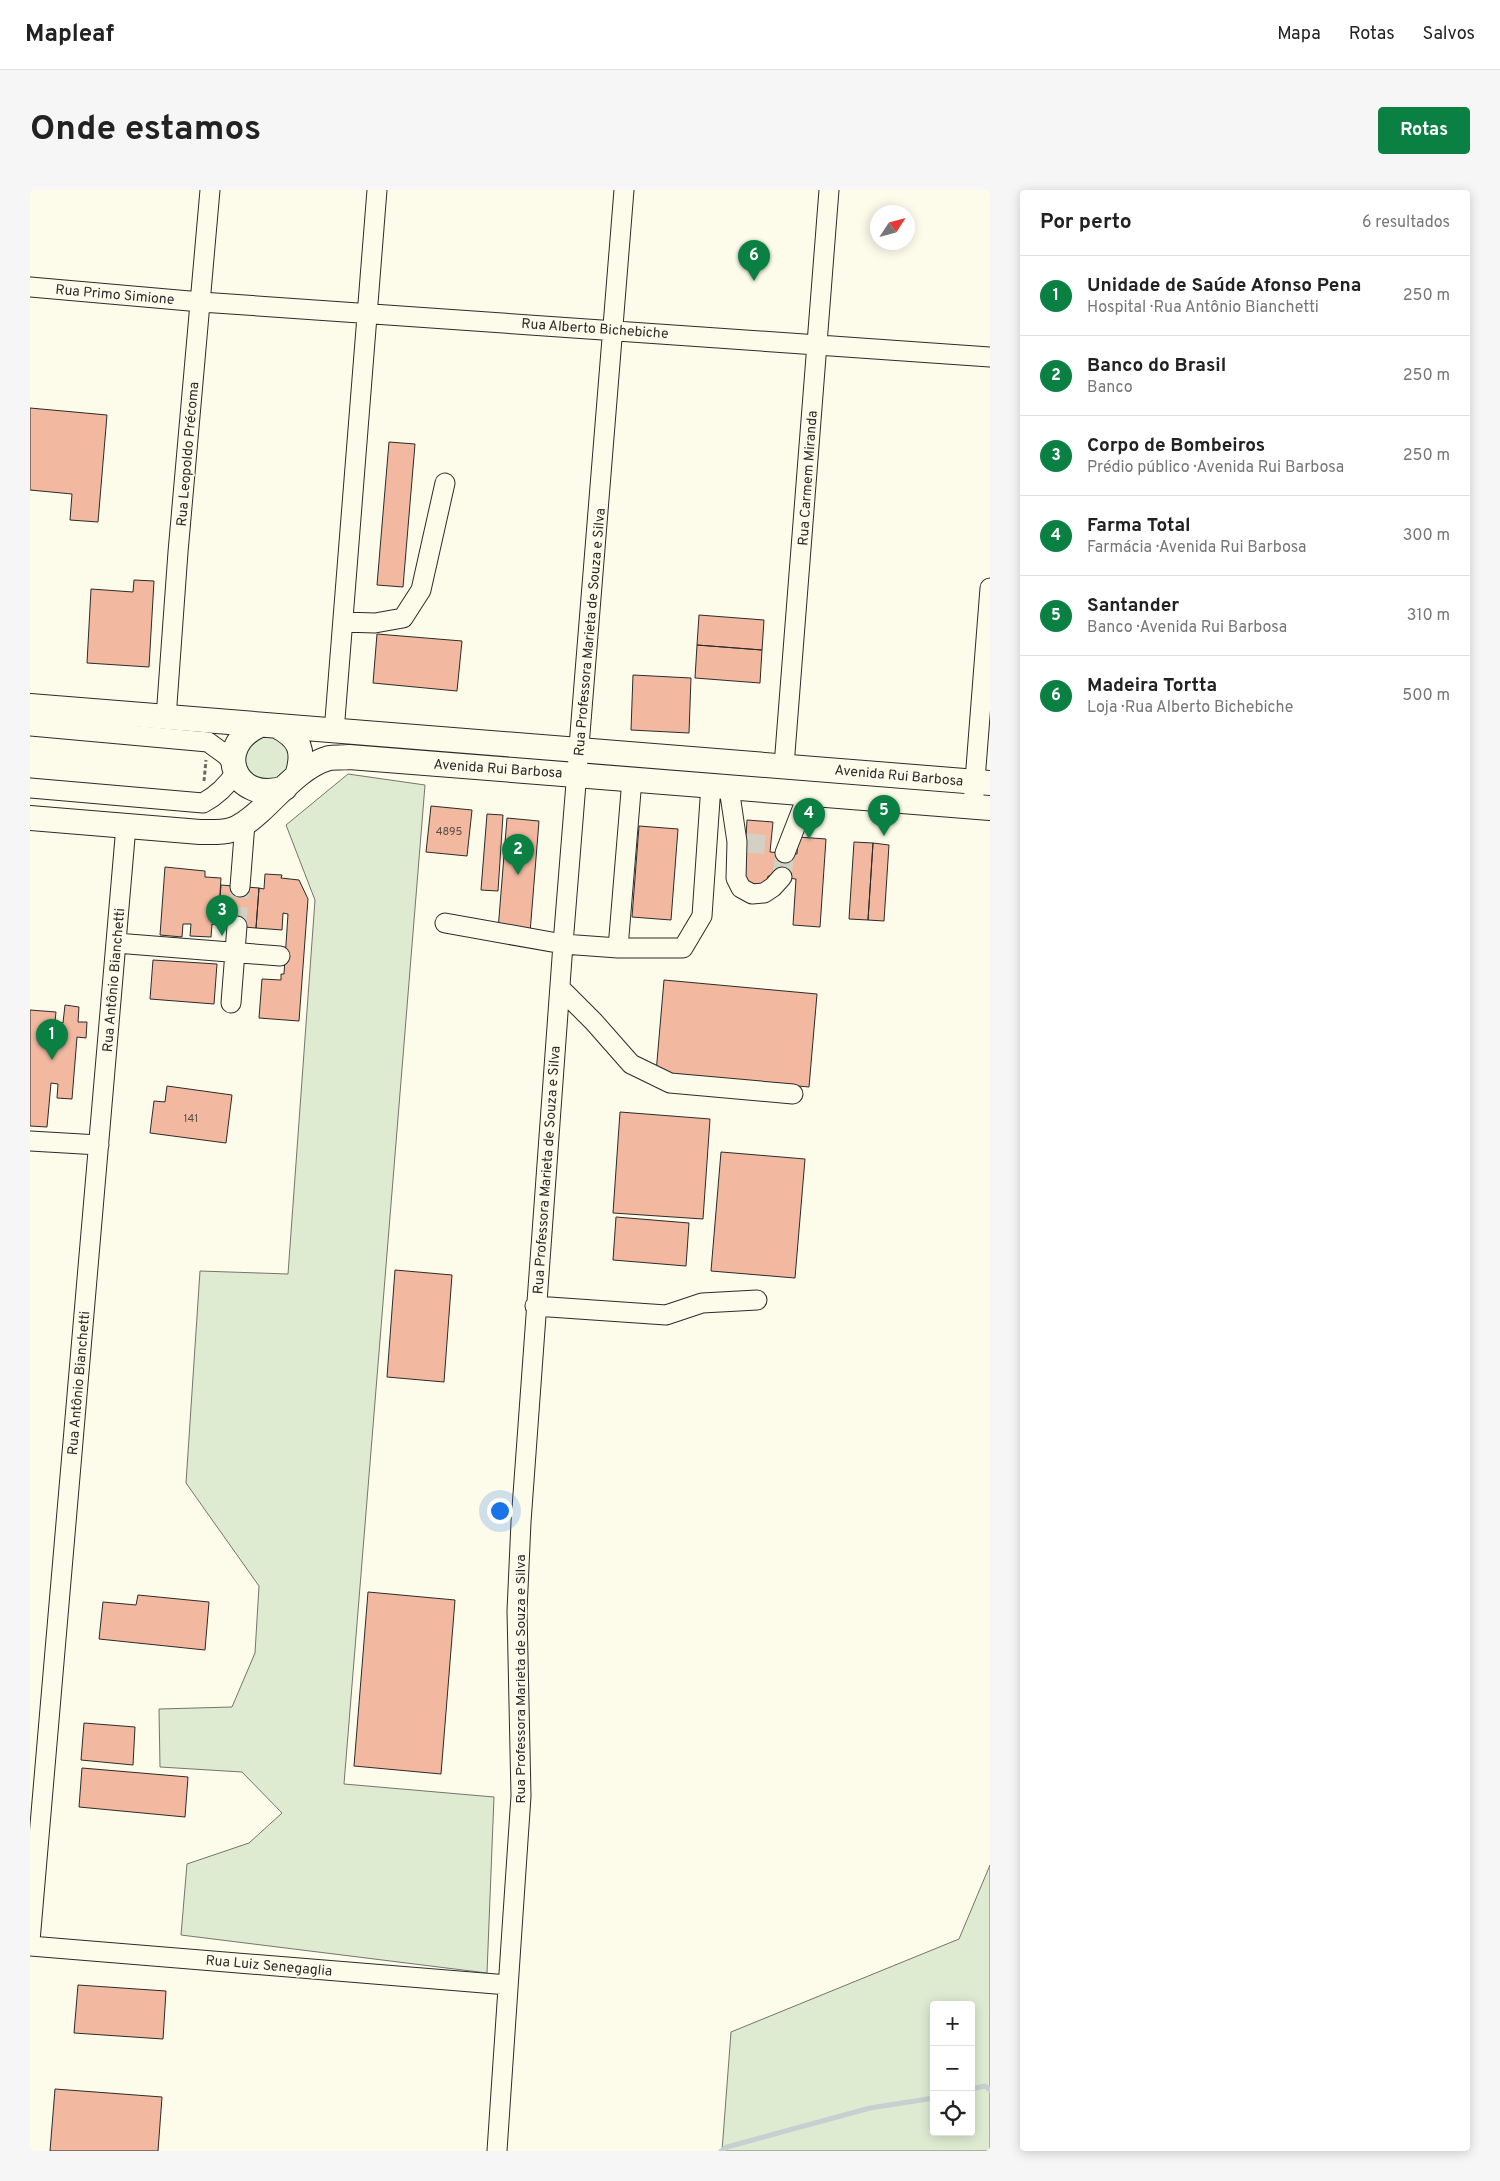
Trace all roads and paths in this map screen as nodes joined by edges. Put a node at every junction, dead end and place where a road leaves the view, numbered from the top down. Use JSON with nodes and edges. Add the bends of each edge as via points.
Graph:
{"nodes":[{"id":1,"x":210,"y":190,"type":"edge"},
{"id":2,"x":377,"y":190,"type":"edge"},
{"id":3,"x":624,"y":190,"type":"edge"},
{"id":4,"x":829,"y":190,"type":"edge"},
{"id":5,"x":30,"y":287,"type":"edge"},
{"id":6,"x":201,"y":302,"type":"junction"},
{"id":7,"x":368,"y":312,"type":"junction"},
{"id":8,"x":612,"y":330,"type":"junction"},
{"id":9,"x":817,"y":344,"type":"junction"},
{"id":10,"x":990,"y":357,"type":"edge"},
{"id":11,"x":445,"y":483,"type":"dead end"},
{"id":12,"x":990,"y":588,"type":"edge"},
{"id":13,"x":343,"y":622,"type":"junction"},
{"id":14,"x":30,"y":706,"type":"edge"},
{"id":15,"x":166,"y":718,"type":"junction"},
{"id":16,"x":268,"y":725,"type":"junction"},
{"id":17,"x":30,"y":726,"type":"edge"},
{"id":18,"x":334,"y":732,"type":"junction"},
{"id":19,"x":579,"y":750,"type":"junction"},
{"id":20,"x":207,"y":755,"type":"dead end"},
{"id":21,"x":784,"y":766,"type":"junction"},
{"id":22,"x":234,"y":767,"type":"junction"},
{"id":23,"x":577,"y":774,"type":"junction"},
{"id":24,"x":632,"y":779,"type":"junction"},
{"id":25,"x":291,"y":782,"type":"junction"},
{"id":26,"x":982,"y":782,"type":"edge"},
{"id":27,"x":720,"y":786,"type":"junction"},
{"id":28,"x":30,"y":788,"type":"edge"},
{"id":29,"x":204,"y":788,"type":"dead end"},
{"id":30,"x":808,"y":794,"type":"junction"},
{"id":31,"x":981,"y":807,"type":"edge"},
{"id":32,"x":30,"y":818,"type":"edge"},
{"id":33,"x":244,"y":823,"type":"junction"},
{"id":34,"x":126,"y":826,"type":"junction"},
{"id":35,"x":781,"y":848,"type":"tunnel mouth"},
{"id":36,"x":782,"y":878,"type":"dead end"},
{"id":37,"x":240,"y":887,"type":"tunnel mouth"},
{"id":38,"x":445,"y":923,"type":"dead end"},
{"id":39,"x":237,"y":926,"type":"tunnel mouth"},
{"id":40,"x":116,"y":943,"type":"junction"},
{"id":41,"x":563,"y":944,"type":"junction"},
{"id":42,"x":618,"y":948,"type":"junction"},
{"id":43,"x":235,"y":952,"type":"junction"},
{"id":44,"x":280,"y":956,"type":"dead end"},
{"id":45,"x":560,"y":988,"type":"junction"},
{"id":46,"x":231,"y":1003,"type":"dead end"},
{"id":47,"x":793,"y":1094,"type":"dead end"},
{"id":48,"x":30,"y":1141,"type":"edge"},
{"id":49,"x":99,"y":1145,"type":"junction"},
{"id":50,"x":757,"y":1300,"type":"dead end"},
{"id":51,"x":535,"y":1306,"type":"junction"},
{"id":52,"x":30,"y":1941,"type":"edge"},
{"id":53,"x":30,"y":1946,"type":"edge"},
{"id":54,"x":508,"y":1984,"type":"junction"},
{"id":55,"x":497,"y":2151,"type":"edge"}],
"edges":[{"from":1,"to":6,"type":"street","name":"Rua Leopoldo Précoma"},
{"from":2,"to":7,"type":"street"},
{"from":3,"to":8,"type":"street","name":"Rua Professora Marieta de Souza e Silva"},
{"from":4,"to":9,"type":"street","name":"Rua Carmem Miranda"},
{"from":5,"to":6,"type":"street","name":"Rua Primo Simione"},
{"from":6,"to":7,"type":"street","name":"Rua Alberto Bichebiche"},
{"from":6,"to":15,"type":"street","name":"Rua Leopoldo Précoma"},
{"from":7,"to":8,"type":"street","name":"Rua Alberto Bichebiche"},
{"from":7,"to":13,"type":"street"},
{"from":8,"to":9,"type":"street","name":"Rua Alberto Bichebiche"},
{"from":8,"to":19,"type":"street","name":"Rua Professora Marieta de Souza e Silva"},
{"from":9,"to":10,"type":"street","name":"Rua Alberto Bichebiche"},
{"from":9,"to":21,"type":"street","name":"Rua Carmem Miranda"},
{"from":11,"to":13,"type":"street","via":[[421,590],[403,618],[375,624]]},
{"from":12,"to":26,"type":"street"},
{"from":13,"to":18,"type":"street"},
{"from":14,"to":15,"type":"main road","name":"Avenida Rui Barbosa"},
{"from":15,"to":16,"type":"main road","name":"Avenida Rui Barbosa"},
{"from":16,"to":18,"type":"main road","name":"Avenida Rui Barbosa"},
{"from":16,"to":22,"type":"main road","via":[[248,730],[239,739],[234,751]]},
{"from":16,"to":25,"type":"main road","via":[[291,733],[300,746],[302,761]]},
{"from":17,"to":22,"type":"street","via":[[208,742],[226,755]]},
{"from":18,"to":19,"type":"main road","name":"Avenida Rui Barbosa"},
{"from":19,"to":21,"type":"main road","name":"Avenida Rui Barbosa"},
{"from":19,"to":23,"type":"street","name":"Rua Professora Marieta de Souza e Silva"},
{"from":20,"to":29,"type":"path"},
{"from":21,"to":26,"type":"main road","name":"Avenida Rui Barbosa"},
{"from":22,"to":25,"type":"main road","via":[[244,784],[257,791],[271,793]]},
{"from":22,"to":28,"type":"street","via":[[222,790],[203,803]]},
{"from":23,"to":24,"type":"main road","name":"Avenida Rui Barbosa"},
{"from":23,"to":25,"type":"main road","name":"Avenida Rui Barbosa","via":[[348,757],[330,758],[313,765]]},
{"from":23,"to":41,"type":"street","name":"Rua Professora Marieta de Souza e Silva"},
{"from":24,"to":27,"type":"main road","name":"Avenida Rui Barbosa"},
{"from":24,"to":42,"type":"street"},
{"from":25,"to":33,"type":"main road","name":"Avenida Rui Barbosa"},
{"from":26,"to":31,"type":"street"},
{"from":27,"to":30,"type":"main road","name":"Avenida Rui Barbosa"},
{"from":27,"to":36,"type":"street","via":[[741,843],[736,878],[741,888],[752,894],[764,893]]},
{"from":27,"to":42,"type":"street","via":[[702,916],[683,948]]},
{"from":30,"to":31,"type":"main road","name":"Avenida Rui Barbosa"},
{"from":30,"to":35,"type":"street"},
{"from":32,"to":34,"type":"main road","name":"Avenida Rui Barbosa"},
{"from":33,"to":34,"type":"main road","name":"Avenida Rui Barbosa","via":[[218,832]]},
{"from":33,"to":37,"type":"street"},
{"from":34,"to":40,"type":"street","name":"Rua Antônio Bianchetti"},
{"from":38,"to":41,"type":"street"},
{"from":39,"to":43,"type":"street"},
{"from":40,"to":43,"type":"street"},
{"from":40,"to":49,"type":"street","name":"Rua Antônio Bianchetti"},
{"from":41,"to":42,"type":"street"},
{"from":41,"to":45,"type":"street","name":"Rua Professora Marieta de Souza e Silva"},
{"from":43,"to":44,"type":"street"},
{"from":43,"to":46,"type":"street"},
{"from":45,"to":47,"type":"street","via":[[631,1064],[670,1083]]},
{"from":45,"to":51,"type":"street","name":"Rua Professora Marieta de Souza e Silva"},
{"from":48,"to":49,"type":"street"},
{"from":49,"to":52,"type":"street","name":"Rua Antônio Bianchetti"},
{"from":50,"to":51,"type":"street","via":[[702,1303],[666,1315]]},
{"from":51,"to":54,"type":"street","name":"Rua Professora Marieta de Souza e Silva","via":[[518,1569],[521,1796]]},
{"from":53,"to":54,"type":"street","name":"Rua Luiz Senegaglia"},
{"from":54,"to":55,"type":"street","name":"Rua Professora Marieta de Souza e Silva"}]}
